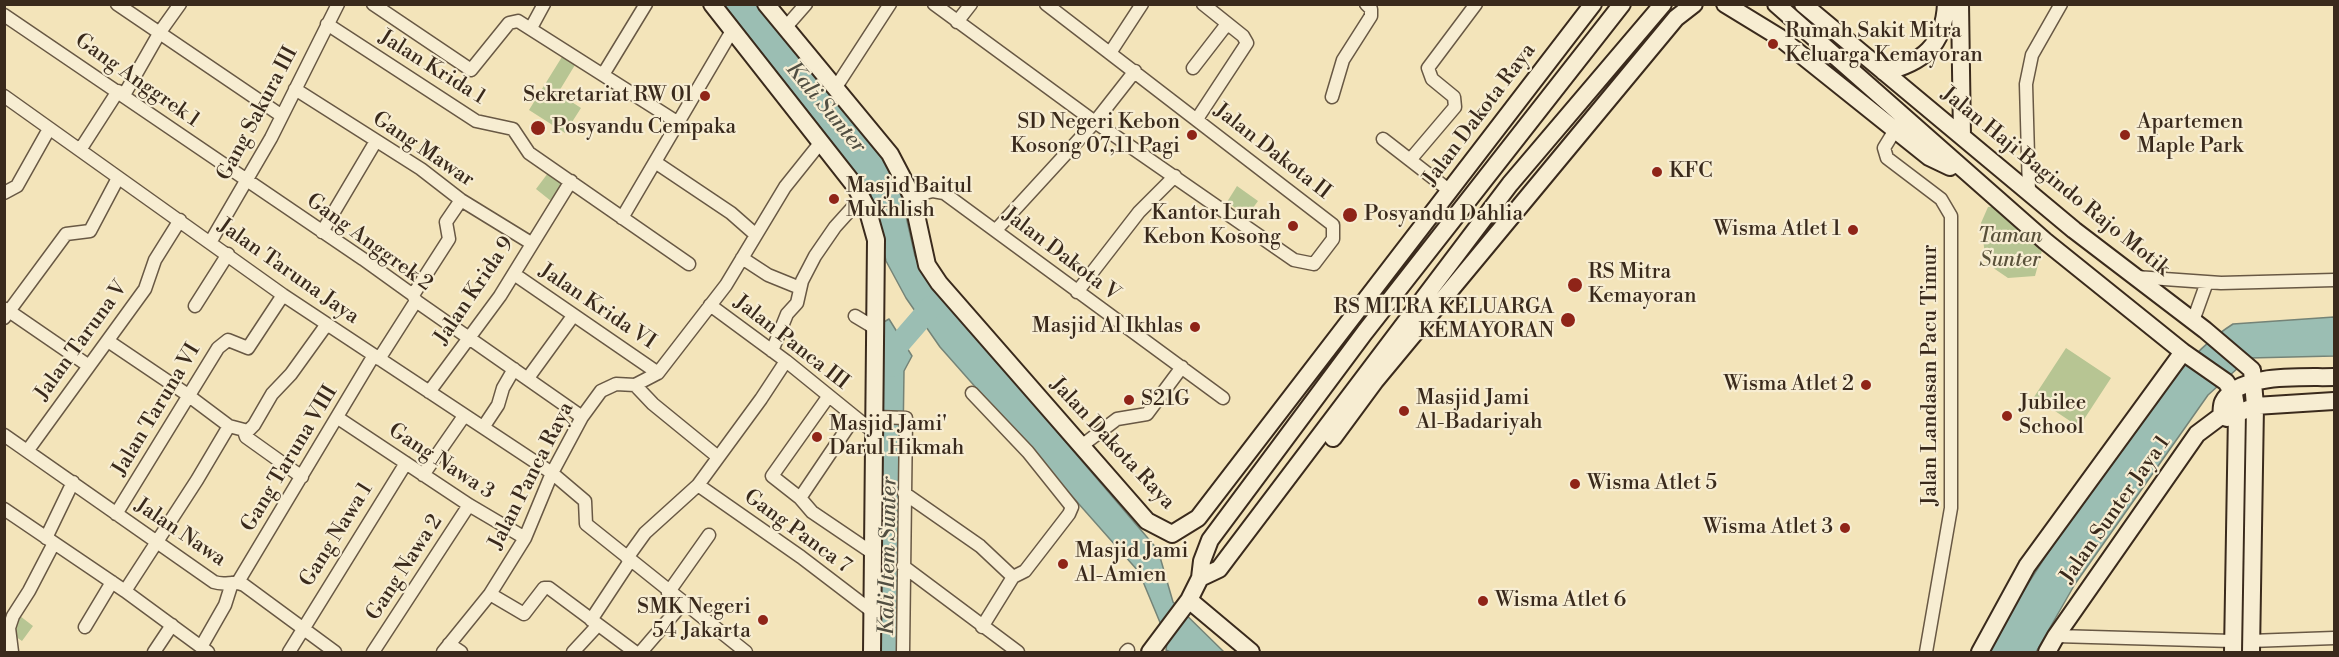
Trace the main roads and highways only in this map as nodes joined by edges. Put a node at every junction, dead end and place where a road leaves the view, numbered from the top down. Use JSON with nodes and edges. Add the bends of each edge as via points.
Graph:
{"nodes":[{"id":1,"x":712,"y":4,"type":"edge"},
{"id":2,"x":766,"y":4,"type":"edge"},
{"id":3,"x":1593,"y":4,"type":"edge"},
{"id":4,"x":1622,"y":4,"type":"edge"},
{"id":5,"x":1663,"y":4,"type":"edge"},
{"id":6,"x":1725,"y":4,"type":"edge"},
{"id":7,"x":1756,"y":4,"type":"edge"},
{"id":8,"x":1776,"y":4,"type":"edge"},
{"id":9,"x":1803,"y":4,"type":"edge"},
{"id":10,"x":1946,"y":4,"type":"edge"},
{"id":11,"x":1960,"y":4,"type":"edge"},
{"id":12,"x":1692,"y":5,"type":"edge"},
{"id":13,"x":1760,"y":23,"type":"junction"},
{"id":14,"x":1626,"y":47,"type":"junction"},
{"id":15,"x":1652,"y":47,"type":"junction"},
{"id":16,"x":1884,"y":72,"type":"junction"},
{"id":17,"x":1554,"y":89,"type":"junction"},
{"id":18,"x":1575,"y":105,"type":"junction"},
{"id":19,"x":1962,"y":136,"type":"junction"},
{"id":20,"x":1481,"y":151,"type":"junction"},
{"id":21,"x":1496,"y":163,"type":"junction"},
{"id":22,"x":1970,"y":176,"type":"junction"},
{"id":23,"x":1510,"y":184,"type":"junction"},
{"id":24,"x":1516,"y":212,"type":"junction"},
{"id":25,"x":1335,"y":340,"type":"junction"},
{"id":26,"x":2187,"y":355,"type":"junction"},
{"id":27,"x":1333,"y":374,"type":"junction"},
{"id":28,"x":2334,"y":376,"type":"edge"},
{"id":29,"x":1370,"y":378,"type":"junction"},
{"id":30,"x":2254,"y":381,"type":"junction"},
{"id":31,"x":2229,"y":386,"type":"junction"},
{"id":32,"x":2334,"y":401,"type":"edge"},
{"id":33,"x":2255,"y":406,"type":"junction"},
{"id":34,"x":2229,"y":415,"type":"junction"},
{"id":35,"x":1271,"y":457,"type":"junction"},
{"id":36,"x":1292,"y":474,"type":"junction"},
{"id":37,"x":1228,"y":557,"type":"junction"},
{"id":38,"x":1200,"y":578,"type":"junction"},
{"id":39,"x":1185,"y":605,"type":"junction"},
{"id":40,"x":2233,"y":647,"type":"edge"},
{"id":41,"x":2251,"y":647,"type":"edge"},
{"id":42,"x":1155,"y":648,"type":"edge"},
{"id":43,"x":872,"y":652,"type":"edge"},
{"id":44,"x":1251,"y":652,"type":"edge"},
{"id":45,"x":1980,"y":652,"type":"edge"},
{"id":46,"x":2047,"y":652,"type":"edge"}],
"edges":[{"from":1,"to":43,"type":"main road","via":[[862,197],[876,240]]},
{"from":2,"to":25,"type":"main road","name":"Jalan Dakota Raya","via":[[890,154],[912,196],[927,265],[1080,447],[1147,521],[1167,533],[1178,532],[1198,518]]},
{"from":3,"to":20,"type":"main road","name":"Jalan Dakota Raya"},
{"from":4,"to":17,"type":"main road"},
{"from":5,"to":14,"type":"main road"},
{"from":6,"to":13,"type":"main road"},
{"from":7,"to":13,"type":"main road"},
{"from":8,"to":22,"type":"main road"},
{"from":9,"to":16,"type":"main road","name":"Jalan Haji Bagindo Rajo Motik"},
{"from":10,"to":16,"type":"main road","via":[[1941,32],[1929,51],[1913,64]]},
{"from":11,"to":19,"type":"main road"},
{"from":12,"to":15,"type":"main road"},
{"from":13,"to":22,"type":"main road","via":[[1929,157]]},
{"from":14,"to":15,"type":"main road"},
{"from":14,"to":18,"type":"main road"},
{"from":15,"to":24,"type":"main road"},
{"from":16,"to":19,"type":"main road","name":"Jalan Haji Bagindo Rajo Motik"},
{"from":17,"to":18,"type":"main road"},
{"from":17,"to":21,"type":"main road"},
{"from":18,"to":23,"type":"main road"},
{"from":19,"to":30,"type":"main road","name":"Jalan Haji Bagindo Rajo Motik","via":[[2247,364]]},
{"from":20,"to":21,"type":"main road"},
{"from":20,"to":25,"type":"main road","name":"Jalan Dakota Raya"},
{"from":21,"to":27,"type":"main road"},
{"from":22,"to":26,"type":"main road"},
{"from":23,"to":24,"type":"main road"},
{"from":23,"to":29,"type":"main road"},
{"from":24,"to":29,"type":"main road"},
{"from":25,"to":27,"type":"main road"},
{"from":26,"to":31,"type":"main road"},
{"from":26,"to":45,"type":"main road","via":[[2026,566]]},
{"from":27,"to":35,"type":"main road"},
{"from":28,"to":30,"type":"main road"},
{"from":29,"to":36,"type":"main road"},
{"from":29,"to":37,"type":"main road","via":[[1260,533]]},
{"from":30,"to":31,"type":"main road"},
{"from":30,"to":33,"type":"main road","name":"Jalan Haji Bagindo Rajo Motik"},
{"from":31,"to":34,"type":"main road"},
{"from":32,"to":33,"type":"main road","name":"Jalan Sunter Jaya 1"},
{"from":33,"to":34,"type":"main road","name":"Jalan Sunter Jaya 1"},
{"from":33,"to":41,"type":"main road","name":"Jalan Haji Bagindo Rajo Motik"},
{"from":34,"to":40,"type":"main road"},
{"from":34,"to":46,"type":"main road","name":"Jalan Sunter Jaya 1","via":[[2197,434]]},
{"from":35,"to":36,"type":"main road"},
{"from":35,"to":38,"type":"main road","via":[[1210,540]]},
{"from":36,"to":37,"type":"main road"},
{"from":37,"to":38,"type":"main road","via":[[1219,569]]},
{"from":38,"to":39,"type":"main road"},
{"from":39,"to":42,"type":"main road"},
{"from":39,"to":44,"type":"main road"}]}
